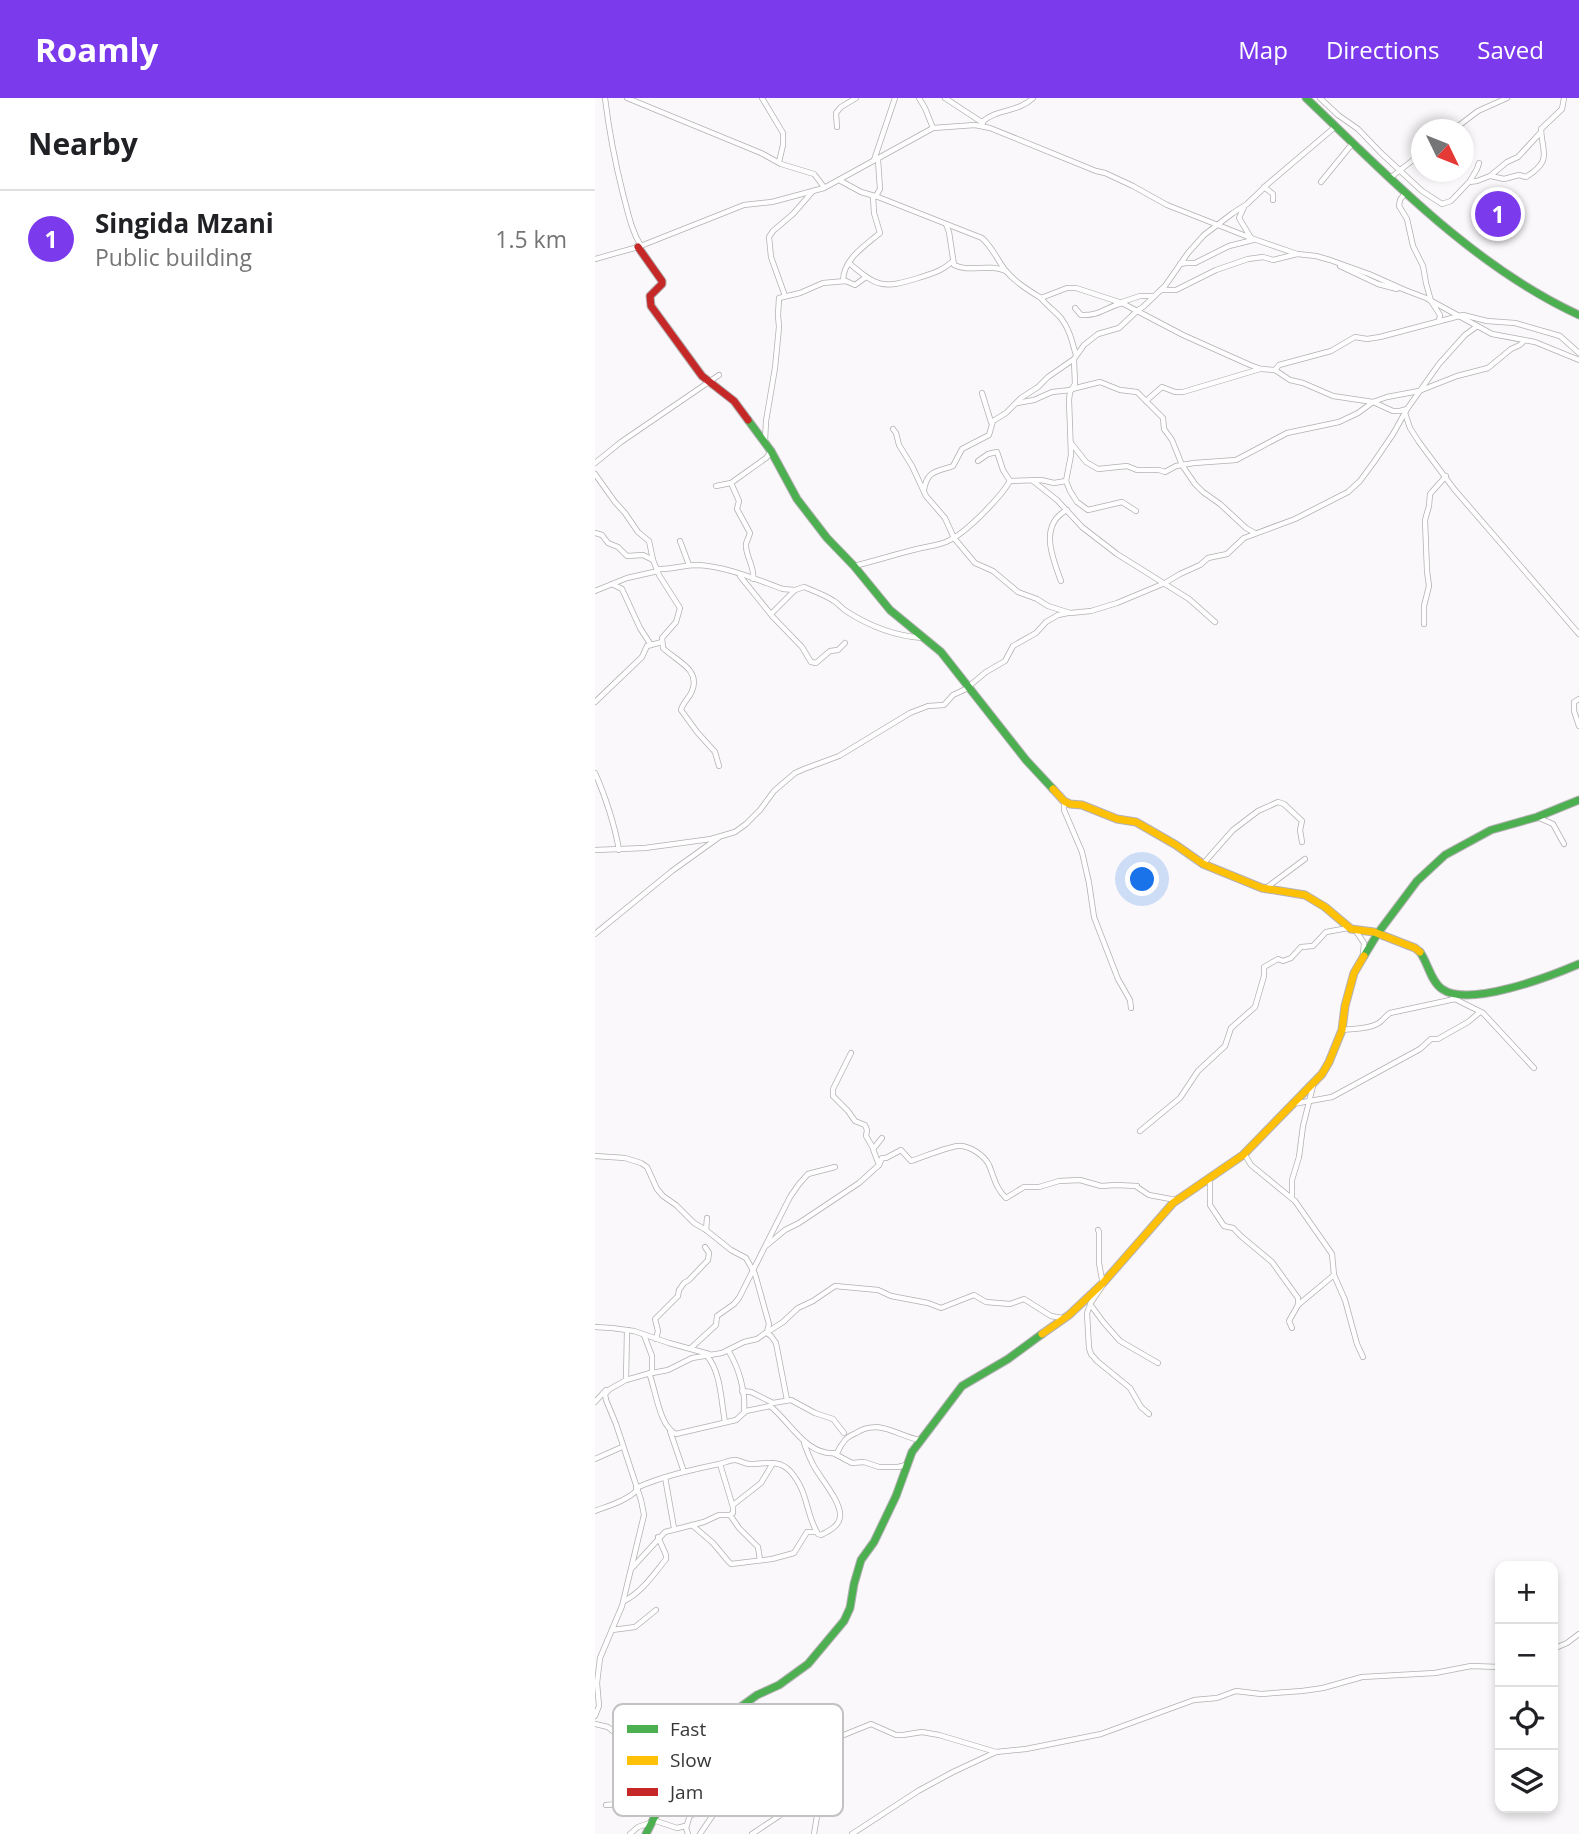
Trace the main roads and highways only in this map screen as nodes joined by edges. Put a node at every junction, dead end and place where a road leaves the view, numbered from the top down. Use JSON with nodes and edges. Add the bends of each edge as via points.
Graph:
{"nodes":[{"id":1,"x":1306,"y":98,"type":"edge"},
{"id":2,"x":640,"y":246,"type":"road end"},
{"id":3,"x":1579,"y":315,"type":"edge"},
{"id":4,"x":1579,"y":800,"type":"edge"},
{"id":5,"x":1378,"y":933,"type":"junction"},
{"id":6,"x":1579,"y":964,"type":"edge"},
{"id":7,"x":745,"y":1704,"type":"edge"},
{"id":8,"x":656,"y":1816,"type":"edge"},
{"id":9,"x":646,"y":1834,"type":"edge"}],
"edges":[{"from":1,"to":3,"type":"main road","via":[[1455,236],[1540,296]]},
{"from":2,"to":5,"type":"main road","via":[[662,281],[650,296],[651,306],[692,364],[734,401],[765,441],[797,499],[831,544],[890,610],[941,652],[1025,761],[1064,801],[1136,822],[1203,864],[1265,889],[1305,895],[1352,929]]},
{"from":4,"to":5,"type":"main road","via":[[1491,830],[1445,855],[1417,881]]},
{"from":5,"to":6,"type":"main road","via":[[1418,950],[1438,986],[1463,996],[1514,988]]},
{"from":5,"to":7,"type":"main road","via":[[1351,982],[1342,1030],[1327,1067],[1315,1082],[1243,1155],[1176,1200],[1103,1283],[1063,1318],[1008,1359],[961,1386],[912,1452],[886,1518],[861,1560],[843,1621],[808,1664]]},
{"from":8,"to":9,"type":"main road"}]}
